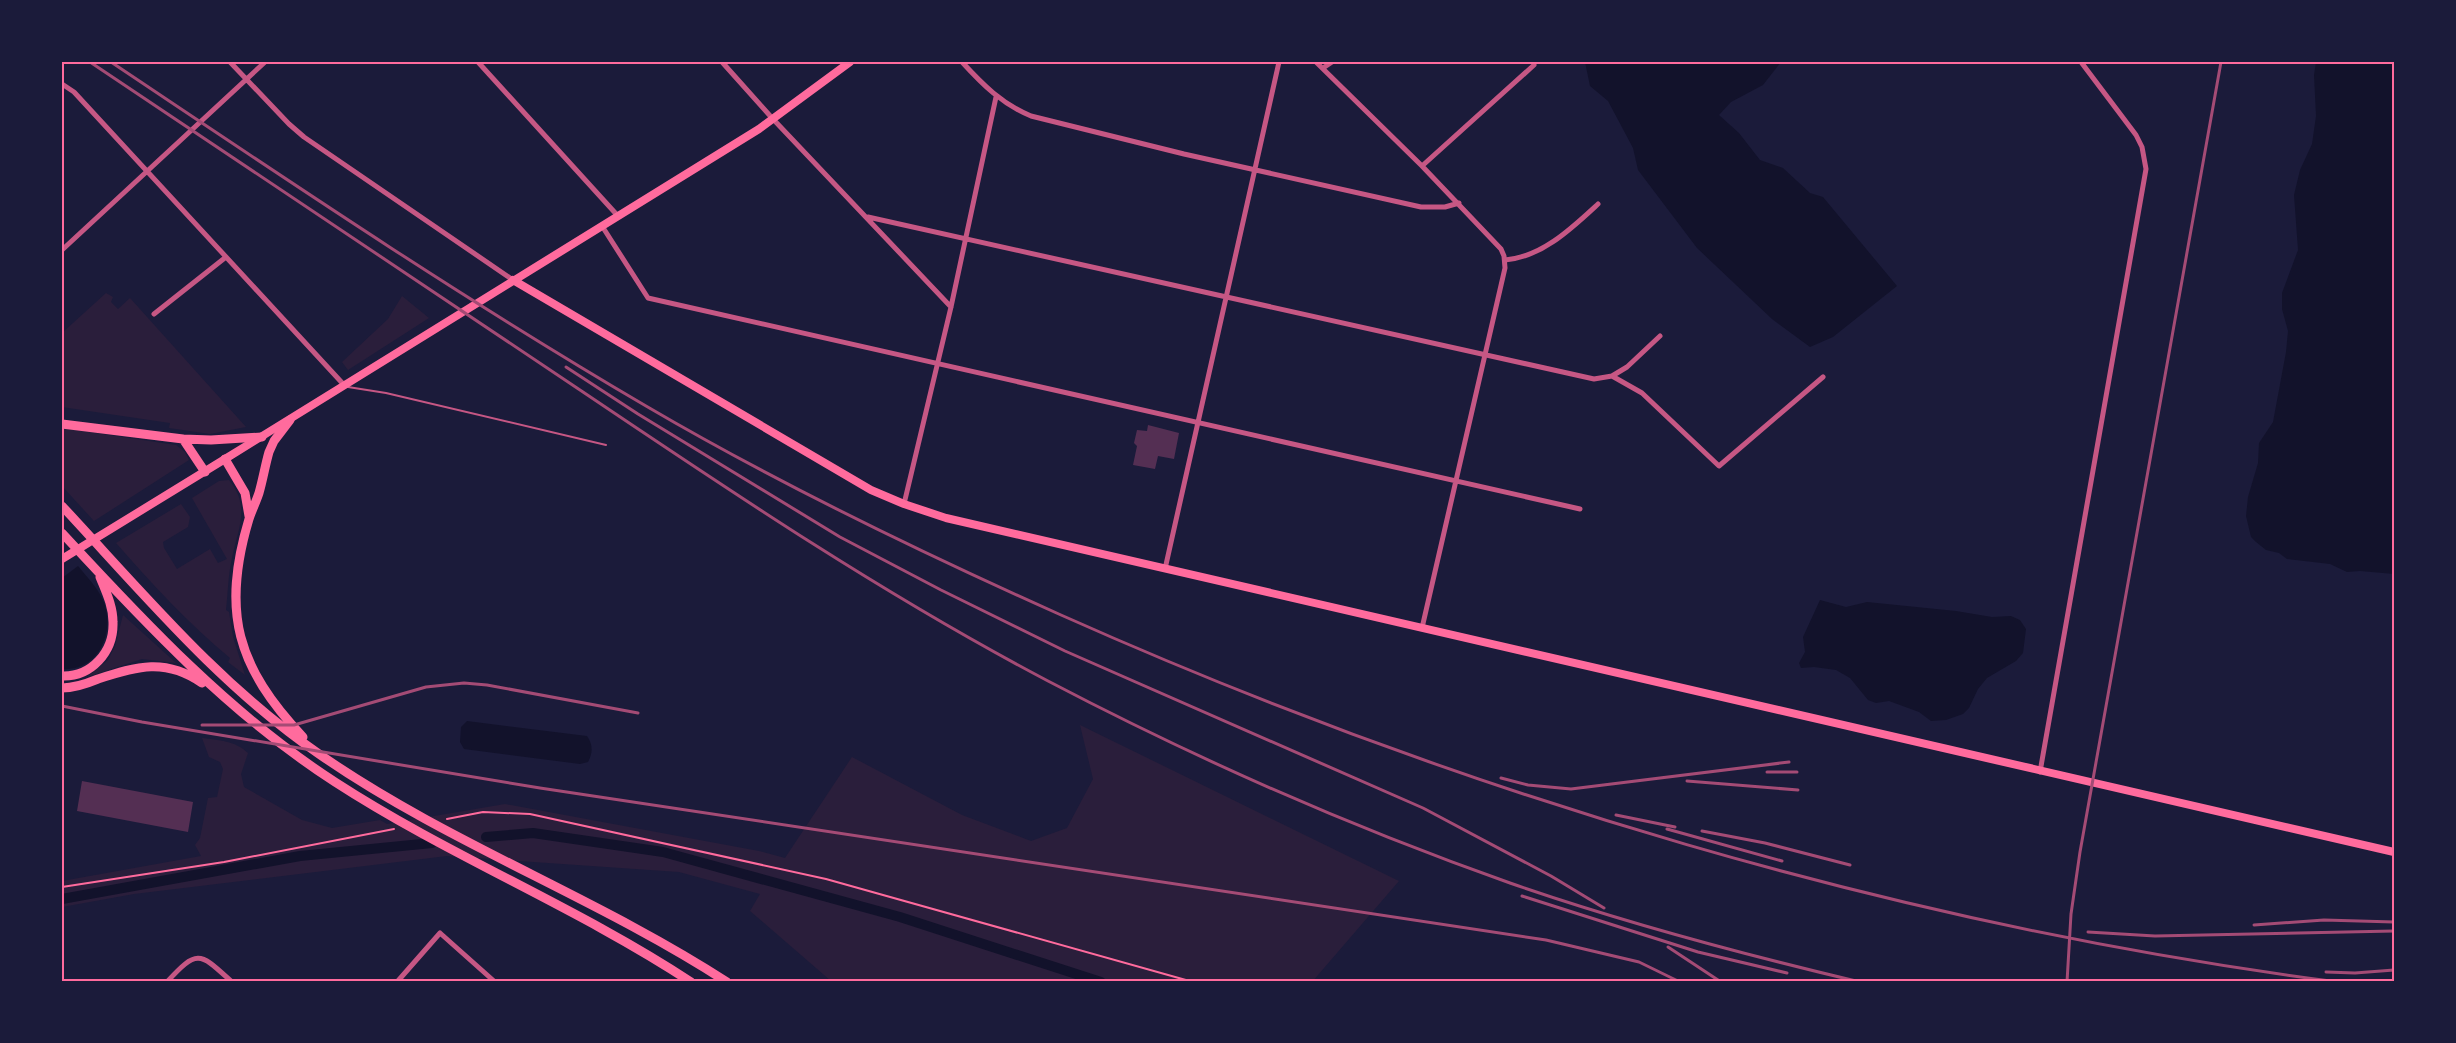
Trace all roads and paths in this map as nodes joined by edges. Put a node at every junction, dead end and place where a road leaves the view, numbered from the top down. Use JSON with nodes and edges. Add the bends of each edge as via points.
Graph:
{"nodes":[{"id":1,"x":230,"y":62,"type":"edge"},
{"id":2,"x":265,"y":62,"type":"edge"},
{"id":3,"x":478,"y":62,"type":"edge"},
{"id":4,"x":722,"y":62,"type":"edge"},
{"id":5,"x":850,"y":62,"type":"edge"},
{"id":6,"x":962,"y":62,"type":"edge"},
{"id":7,"x":1279,"y":62,"type":"edge"},
{"id":8,"x":1316,"y":62,"type":"edge"},
{"id":9,"x":1332,"y":62,"type":"edge"},
{"id":10,"x":2081,"y":62,"type":"edge"},
{"id":11,"x":1533,"y":65,"type":"dead end"},
{"id":12,"x":1323,"y":68,"type":"junction"},
{"id":13,"x":247,"y":79,"type":"junction"},
{"id":14,"x":62,"y":86,"type":"edge"},
{"id":15,"x":996,"y":97,"type":"junction"},
{"id":16,"x":772,"y":118,"type":"junction"},
{"id":17,"x":1422,"y":166,"type":"junction"},
{"id":18,"x":1253,"y":169,"type":"junction"},
{"id":19,"x":147,"y":171,"type":"junction"},
{"id":20,"x":1459,"y":203,"type":"junction"},
{"id":21,"x":1598,"y":204,"type":"dead end"},
{"id":22,"x":618,"y":216,"type":"junction"},
{"id":23,"x":868,"y":217,"type":"junction"},
{"id":24,"x":602,"y":226,"type":"junction"},
{"id":25,"x":966,"y":238,"type":"junction"},
{"id":26,"x":62,"y":250,"type":"edge"},
{"id":27,"x":226,"y":257,"type":"junction"},
{"id":28,"x":1505,"y":260,"type":"junction"},
{"id":29,"x":513,"y":280,"type":"junction"},
{"id":30,"x":1226,"y":296,"type":"junction"},
{"id":31,"x":951,"y":307,"type":"junction"},
{"id":32,"x":154,"y":314,"type":"dead end"},
{"id":33,"x":1660,"y":336,"type":"dead end"},
{"id":34,"x":1484,"y":353,"type":"junction"},
{"id":35,"x":937,"y":363,"type":"junction"},
{"id":36,"x":1612,"y":376,"type":"junction"},
{"id":37,"x":1823,"y":377,"type":"dead end"},
{"id":38,"x":345,"y":386,"type":"junction"},
{"id":39,"x":290,"y":420,"type":"junction"},
{"id":40,"x":1197,"y":422,"type":"junction"},
{"id":41,"x":62,"y":424,"type":"edge"},
{"id":42,"x":262,"y":437,"type":"junction"},
{"id":43,"x":183,"y":439,"type":"junction"},
{"id":44,"x":606,"y":445,"type":"dead end"},
{"id":45,"x":225,"y":459,"type":"junction"},
{"id":46,"x":205,"y":472,"type":"junction"},
{"id":47,"x":1456,"y":480,"type":"junction"},
{"id":48,"x":904,"y":504,"type":"junction"},
{"id":49,"x":62,"y":506,"type":"edge"},
{"id":50,"x":1580,"y":509,"type":"dead end"},
{"id":51,"x":249,"y":518,"type":"junction"},
{"id":52,"x":64,"y":535,"type":"edge"},
{"id":53,"x":62,"y":559,"type":"edge"},
{"id":54,"x":1165,"y":569,"type":"junction"},
{"id":55,"x":98,"y":572,"type":"junction"},
{"id":56,"x":1422,"y":628,"type":"junction"},
{"id":57,"x":62,"y":676,"type":"edge"},
{"id":58,"x":62,"y":688,"type":"edge"},
{"id":59,"x":223,"y":697,"type":"junction"},
{"id":60,"x":318,"y":754,"type":"junction"},
{"id":61,"x":2040,"y":772,"type":"junction"},
{"id":62,"x":438,"y":821,"type":"dead end"},
{"id":63,"x":404,"y":827,"type":"dead end"},
{"id":64,"x":2394,"y":852,"type":"edge"},
{"id":65,"x":62,"y":886,"type":"edge"},
{"id":66,"x":167,"y":981,"type":"edge"},
{"id":67,"x":232,"y":981,"type":"edge"},
{"id":68,"x":397,"y":981,"type":"edge"},
{"id":69,"x":495,"y":981,"type":"edge"},
{"id":70,"x":691,"y":981,"type":"edge"},
{"id":71,"x":726,"y":981,"type":"edge"},
{"id":72,"x":1193,"y":981,"type":"edge"}],
"edges":[{"from":1,"to":13,"type":"street"},
{"from":2,"to":13,"type":"street"},
{"from":3,"to":22,"type":"street"},
{"from":4,"to":16,"type":"street"},
{"from":5,"to":16,"type":"main road"},
{"from":6,"to":15,"type":"street"},
{"from":7,"to":18,"type":"street"},
{"from":8,"to":12,"type":"street"},
{"from":9,"to":12,"type":"street"},
{"from":10,"to":61,"type":"street","via":[[2136,135],[2146,169]]},
{"from":11,"to":17,"type":"street"},
{"from":12,"to":17,"type":"street"},
{"from":13,"to":19,"type":"street"},
{"from":13,"to":29,"type":"street","via":[[304,136]]},
{"from":14,"to":19,"type":"street","via":[[74,92]]},
{"from":15,"to":18,"type":"street","via":[[1031,116]]},
{"from":15,"to":25,"type":"street"},
{"from":16,"to":22,"type":"main road"},
{"from":16,"to":23,"type":"street"},
{"from":17,"to":20,"type":"street"},
{"from":18,"to":20,"type":"street","via":[[1421,207]]},
{"from":18,"to":30,"type":"street"},
{"from":19,"to":26,"type":"street"},
{"from":19,"to":27,"type":"street"},
{"from":20,"to":28,"type":"street","via":[[1501,249]]},
{"from":21,"to":28,"type":"street","via":[[1537,252]]},
{"from":22,"to":24,"type":"main road"},
{"from":23,"to":25,"type":"street"},
{"from":23,"to":31,"type":"street"},
{"from":24,"to":29,"type":"main road"},
{"from":24,"to":35,"type":"street","via":[[648,298]]},
{"from":25,"to":30,"type":"street"},
{"from":25,"to":31,"type":"street"},
{"from":27,"to":32,"type":"street"},
{"from":27,"to":38,"type":"street"},
{"from":28,"to":34,"type":"street"},
{"from":29,"to":38,"type":"main road"},
{"from":29,"to":48,"type":"main road","via":[[861,484]]},
{"from":30,"to":34,"type":"street"},
{"from":30,"to":40,"type":"street"},
{"from":31,"to":35,"type":"street"},
{"from":33,"to":36,"type":"street"},
{"from":34,"to":36,"type":"street","via":[[1594,378]]},
{"from":34,"to":47,"type":"street"},
{"from":35,"to":40,"type":"street"},
{"from":35,"to":48,"type":"street"},
{"from":36,"to":37,"type":"street","via":[[1642,393],[1718,465]]},
{"from":38,"to":39,"type":"main road"},
{"from":38,"to":44,"type":"lane"},
{"from":39,"to":42,"type":"main road"},
{"from":39,"to":51,"type":"highway","via":[[269,452]]},
{"from":40,"to":47,"type":"street"},
{"from":40,"to":54,"type":"street"},
{"from":41,"to":43,"type":"highway"},
{"from":42,"to":43,"type":"highway"},
{"from":42,"to":45,"type":"main road"},
{"from":43,"to":46,"type":"highway"},
{"from":45,"to":46,"type":"main road"},
{"from":45,"to":51,"type":"highway","via":[[245,493]]},
{"from":46,"to":53,"type":"main road"},
{"from":47,"to":50,"type":"street"},
{"from":47,"to":56,"type":"street"},
{"from":48,"to":54,"type":"main road","via":[[946,518]]},
{"from":49,"to":60,"type":"highway","via":[[197,652],[252,703]]},
{"from":51,"to":60,"type":"highway","via":[[238,571],[236,616],[248,660],[263,690]]},
{"from":52,"to":55,"type":"highway"},
{"from":54,"to":56,"type":"main road"},
{"from":55,"to":57,"type":"highway","via":[[112,612],[110,642],[94,666]]},
{"from":55,"to":59,"type":"highway"},
{"from":56,"to":61,"type":"main road"},
{"from":58,"to":59,"type":"highway","via":[[80,686],[135,667],[155,666],[188,674]]},
{"from":59,"to":70,"type":"highway","via":[[311,766],[360,798],[608,930]]},
{"from":60,"to":71,"type":"highway","via":[[393,801]]},
{"from":61,"to":64,"type":"main road"},
{"from":62,"to":72,"type":"path","via":[[483,812],[542,816],[826,879]]},
{"from":63,"to":65,"type":"path","via":[[224,862]]},
{"from":66,"to":67,"type":"street","via":[[190,959],[203,958]]},
{"from":68,"to":69,"type":"street","via":[[440,933]]}]}
